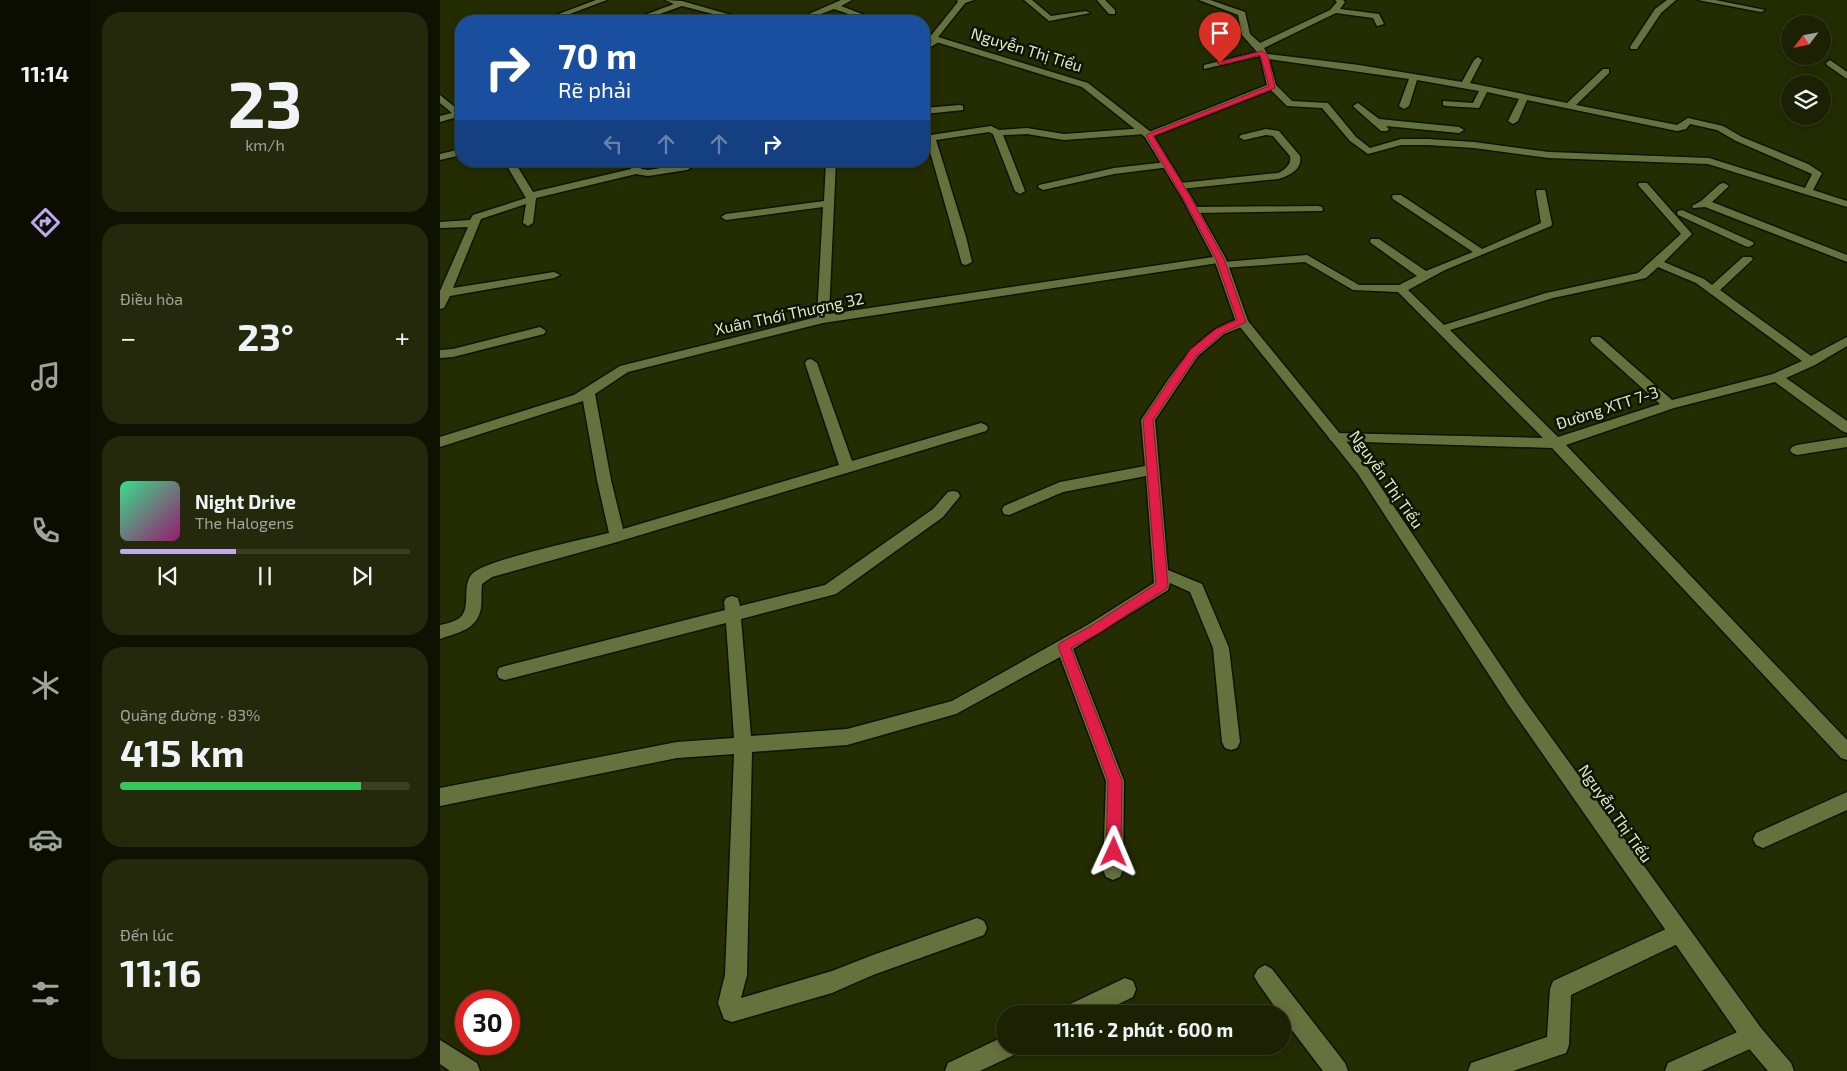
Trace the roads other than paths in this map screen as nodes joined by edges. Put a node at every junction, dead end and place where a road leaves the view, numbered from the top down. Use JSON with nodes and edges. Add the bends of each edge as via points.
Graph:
{"nodes":[{"id":1,"x":603,"y":0,"type":"edge"},
{"id":2,"x":669,"y":0,"type":"edge"},
{"id":3,"x":848,"y":0,"type":"edge"},
{"id":4,"x":1028,"y":0,"type":"edge"},
{"id":5,"x":1101,"y":0,"type":"edge"},
{"id":6,"x":1203,"y":0,"type":"edge"},
{"id":7,"x":1339,"y":0,"type":"edge"},
{"id":8,"x":1672,"y":0,"type":"edge"},
{"id":9,"x":1702,"y":0,"type":"edge"},
{"id":10,"x":1745,"y":0,"type":"edge"},
{"id":11,"x":964,"y":1,"type":"edge"},
{"id":12,"x":682,"y":4,"type":"junction"},
{"id":13,"x":834,"y":6,"type":"junction"},
{"id":14,"x":1738,"y":6,"type":"junction"},
{"id":15,"x":1334,"y":10,"type":"junction"},
{"id":16,"x":1761,"y":10,"type":"dead end"},
{"id":17,"x":1112,"y":12,"type":"dead end"},
{"id":18,"x":1086,"y":13,"type":"dead end"},
{"id":19,"x":561,"y":15,"type":"edge"},
{"id":20,"x":650,"y":15,"type":"edge"},
{"id":21,"x":725,"y":15,"type":"edge"},
{"id":22,"x":811,"y":15,"type":"edge"},
{"id":23,"x":859,"y":15,"type":"edge"},
{"id":24,"x":1380,"y":24,"type":"dead end"},
{"id":25,"x":938,"y":40,"type":"junction"},
{"id":26,"x":930,"y":45,"type":"edge"},
{"id":27,"x":1634,"y":47,"type":"dead end"},
{"id":28,"x":1262,"y":52,"type":"junction"},
{"id":29,"x":1478,"y":60,"type":"dead end"},
{"id":30,"x":1831,"y":64,"type":"edge"},
{"id":31,"x":1207,"y":67,"type":"dead end"},
{"id":32,"x":1606,"y":71,"type":"dead end"},
{"id":33,"x":1414,"y":76,"type":"junction"},
{"id":34,"x":1847,"y":76,"type":"edge"},
{"id":35,"x":1465,"y":84,"type":"junction"},
{"id":36,"x":1272,"y":86,"type":"junction"},
{"id":37,"x":1485,"y":88,"type":"junction"},
{"id":38,"x":1524,"y":96,"type":"junction"},
{"id":39,"x":440,"y":98,"type":"edge"},
{"id":40,"x":1446,"y":103,"type":"dead end"},
{"id":41,"x":1358,"y":106,"type":"dead end"},
{"id":42,"x":1404,"y":106,"type":"dead end"},
{"id":43,"x":1569,"y":106,"type":"junction"},
{"id":44,"x":960,"y":108,"type":"dead end"},
{"id":45,"x":455,"y":111,"type":"edge"},
{"id":46,"x":930,"y":111,"type":"edge"},
{"id":47,"x":455,"y":116,"type":"edge"},
{"id":48,"x":440,"y":119,"type":"edge"},
{"id":49,"x":1512,"y":121,"type":"dead end"},
{"id":50,"x":1377,"y":122,"type":"junction"},
{"id":51,"x":1459,"y":130,"type":"dead end"},
{"id":52,"x":998,"y":133,"type":"junction"},
{"id":53,"x":1147,"y":133,"type":"junction"},
{"id":54,"x":1244,"y":137,"type":"dead end"},
{"id":55,"x":930,"y":138,"type":"edge"},
{"id":56,"x":1401,"y":142,"type":"junction"},
{"id":57,"x":930,"y":147,"type":"edge"},
{"id":58,"x":455,"y":153,"type":"edge"},
{"id":59,"x":440,"y":157,"type":"edge"},
{"id":60,"x":1167,"y":165,"type":"junction"},
{"id":61,"x":513,"y":167,"type":"edge"},
{"id":62,"x":633,"y":167,"type":"edge"},
{"id":63,"x":638,"y":167,"type":"edge"},
{"id":64,"x":687,"y":167,"type":"dead end"},
{"id":65,"x":831,"y":167,"type":"edge"},
{"id":66,"x":1643,"y":185,"type":"dead end"},
{"id":67,"x":1043,"y":186,"type":"dead end"},
{"id":68,"x":1180,"y":186,"type":"junction"},
{"id":69,"x":1724,"y":186,"type":"dead end"},
{"id":70,"x":1020,"y":191,"type":"dead end"},
{"id":71,"x":1808,"y":191,"type":"junction"},
{"id":72,"x":1541,"y":192,"type":"dead end"},
{"id":73,"x":1397,"y":197,"type":"dead end"},
{"id":74,"x":532,"y":198,"type":"junction"},
{"id":75,"x":829,"y":203,"type":"junction"},
{"id":76,"x":1705,"y":203,"type":"junction"},
{"id":77,"x":1847,"y":204,"type":"edge"},
{"id":78,"x":1318,"y":209,"type":"dead end"},
{"id":79,"x":1194,"y":210,"type":"junction"},
{"id":80,"x":1678,"y":216,"type":"junction"},
{"id":81,"x":726,"y":217,"type":"dead end"},
{"id":82,"x":475,"y":223,"type":"junction"},
{"id":83,"x":528,"y":223,"type":"dead end"},
{"id":84,"x":440,"y":226,"type":"edge"},
{"id":85,"x":1375,"y":241,"type":"dead end"},
{"id":86,"x":1750,"y":244,"type":"dead end"},
{"id":87,"x":1481,"y":253,"type":"junction"},
{"id":88,"x":1747,"y":259,"type":"dead end"},
{"id":89,"x":1847,"y":259,"type":"edge"},
{"id":90,"x":966,"y":262,"type":"dead end"},
{"id":91,"x":1221,"y":262,"type":"junction"},
{"id":92,"x":1655,"y":262,"type":"junction"},
{"id":93,"x":554,"y":274,"type":"dead end"},
{"id":94,"x":1425,"y":276,"type":"junction"},
{"id":95,"x":1401,"y":289,"type":"junction"},
{"id":96,"x":1713,"y":290,"type":"junction"},
{"id":97,"x":445,"y":293,"type":"junction"},
{"id":98,"x":440,"y":305,"type":"edge"},
{"id":99,"x":823,"y":319,"type":"junction"},
{"id":100,"x":1242,"y":322,"type":"junction"},
{"id":101,"x":1442,"y":329,"type":"junction"},
{"id":102,"x":540,"y":331,"type":"dead end"},
{"id":103,"x":1596,"y":340,"type":"dead end"},
{"id":104,"x":1847,"y":341,"type":"edge"},
{"id":105,"x":440,"y":354,"type":"edge"},
{"id":106,"x":1811,"y":362,"type":"junction"},
{"id":107,"x":811,"y":363,"type":"dead end"},
{"id":108,"x":1777,"y":378,"type":"junction"},
{"id":109,"x":588,"y":392,"type":"junction"},
{"id":110,"x":1670,"y":405,"type":"junction"},
{"id":111,"x":981,"y":428,"type":"dead end"},
{"id":112,"x":1847,"y":428,"type":"edge"},
{"id":113,"x":1336,"y":438,"type":"junction"},
{"id":114,"x":440,"y":442,"type":"edge"},
{"id":115,"x":1847,"y":442,"type":"edge"},
{"id":116,"x":1556,"y":443,"type":"junction"},
{"id":117,"x":1797,"y":450,"type":"dead end"},
{"id":118,"x":846,"y":468,"type":"junction"},
{"id":119,"x":1152,"y":470,"type":"junction"},
{"id":120,"x":954,"y":496,"type":"dead end"},
{"id":121,"x":1009,"y":510,"type":"dead end"},
{"id":122,"x":617,"y":536,"type":"junction"},
{"id":123,"x":1160,"y":573,"type":"junction"},
{"id":124,"x":733,"y":609,"type":"junction"},
{"id":125,"x":440,"y":632,"type":"edge"},
{"id":126,"x":1064,"y":646,"type":"junction"},
{"id":127,"x":505,"y":673,"type":"dead end"},
{"id":128,"x":1231,"y":742,"type":"dead end"},
{"id":129,"x":743,"y":745,"type":"junction"},
{"id":130,"x":1847,"y":752,"type":"edge"},
{"id":131,"x":440,"y":797,"type":"edge"},
{"id":132,"x":1847,"y":801,"type":"edge"},
{"id":133,"x":1764,"y":839,"type":"dead end"},
{"id":134,"x":1114,"y":870,"type":"dead end"},
{"id":135,"x":977,"y":928,"type":"dead end"},
{"id":136,"x":1680,"y":933,"type":"junction"},
{"id":137,"x":1265,"y":976,"type":"dead end"},
{"id":138,"x":1125,"y":989,"type":"dead end"},
{"id":139,"x":1092,"y":1005,"type":"edge"},
{"id":140,"x":1753,"y":1036,"type":"junction"},
{"id":141,"x":440,"y":1051,"type":"edge"},
{"id":142,"x":996,"y":1055,"type":"edge"},
{"id":143,"x":981,"y":1066,"type":"edge"},
{"id":144,"x":469,"y":1071,"type":"edge"},
{"id":145,"x":956,"y":1071,"type":"edge"},
{"id":146,"x":1337,"y":1071,"type":"edge"},
{"id":147,"x":1479,"y":1071,"type":"edge"},
{"id":148,"x":1676,"y":1071,"type":"edge"},
{"id":149,"x":1783,"y":1071,"type":"edge"}],
"edges":[{"from":1,"to":19,"type":"street"},
{"from":2,"to":12,"type":"street"},
{"from":3,"to":13,"type":"street"},
{"from":4,"to":18,"type":"street","via":[[1049,19]]},
{"from":5,"to":17,"type":"street"},
{"from":6,"to":28,"type":"street","via":[[1242,14],[1246,35]]},
{"from":7,"to":15,"type":"street","via":[[1341,2]]},
{"from":8,"to":27,"type":"street","via":[[1658,11]]},
{"from":9,"to":14,"type":"street"},
{"from":10,"to":14,"type":"street"},
{"from":11,"to":25,"type":"street","name":"Nguyễn Thị Tiểu","via":[[933,38]]},
{"from":12,"to":20,"type":"street"},
{"from":12,"to":21,"type":"street"},
{"from":13,"to":22,"type":"street"},
{"from":13,"to":23,"type":"street"},
{"from":14,"to":16,"type":"street"},
{"from":15,"to":24,"type":"street","via":[[1376,16]]},
{"from":15,"to":28,"type":"street"},
{"from":25,"to":26,"type":"street"},
{"from":25,"to":53,"type":"street","name":"Nguyễn Thị Tiểu","via":[[1085,85]]},
{"from":28,"to":31,"type":"street"},
{"from":28,"to":33,"type":"street"},
{"from":28,"to":36,"type":"street"},
{"from":29,"to":35,"type":"street"},
{"from":30,"to":34,"type":"street"},
{"from":32,"to":43,"type":"street"},
{"from":33,"to":35,"type":"street"},
{"from":33,"to":42,"type":"street"},
{"from":35,"to":37,"type":"street"},
{"from":36,"to":53,"type":"street"},
{"from":36,"to":56,"type":"street","via":[[1290,104],[1325,105],[1353,139],[1368,151]]},
{"from":37,"to":38,"type":"street"},
{"from":37,"to":40,"type":"street","via":[[1476,106]]},
{"from":38,"to":43,"type":"street"},
{"from":38,"to":49,"type":"street"},
{"from":39,"to":45,"type":"street"},
{"from":41,"to":50,"type":"street"},
{"from":43,"to":71,"type":"street","via":[[1677,128],[1688,121],[1720,128],[1817,173]]},
{"from":44,"to":46,"type":"street"},
{"from":47,"to":48,"type":"street"},
{"from":50,"to":51,"type":"street"},
{"from":50,"to":56,"type":"street"},
{"from":52,"to":53,"type":"street","via":[[1027,131],[1064,136]]},
{"from":52,"to":55,"type":"street","via":[[991,129]]},
{"from":52,"to":70,"type":"street"},
{"from":53,"to":60,"type":"street","name":"Nguyễn Thị Tiểu"},
{"from":54,"to":68,"type":"street","via":[[1276,133],[1296,160],[1288,172],[1278,176]]},
{"from":56,"to":71,"type":"street","via":[[1474,145],[1549,155],[1709,161]]},
{"from":57,"to":90,"type":"street","via":[[961,237]]},
{"from":58,"to":59,"type":"street"},
{"from":60,"to":67,"type":"street","via":[[1114,171]]},
{"from":60,"to":68,"type":"street","name":"Nguyễn Thị Tiểu"},
{"from":61,"to":74,"type":"street"},
{"from":62,"to":74,"type":"street"},
{"from":63,"to":64,"type":"street","via":[[648,173]]},
{"from":65,"to":75,"type":"street"},
{"from":66,"to":80,"type":"street"},
{"from":68,"to":79,"type":"street","name":"Nguyễn Thị Tiểu"},
{"from":69,"to":76,"type":"street"},
{"from":71,"to":77,"type":"street"},
{"from":72,"to":87,"type":"street","via":[[1547,224]]},
{"from":73,"to":87,"type":"street"},
{"from":74,"to":82,"type":"street","via":[[477,217]]},
{"from":74,"to":83,"type":"street"},
{"from":75,"to":81,"type":"street"},
{"from":75,"to":99,"type":"street"},
{"from":76,"to":80,"type":"street"},
{"from":76,"to":89,"type":"street"},
{"from":78,"to":79,"type":"street"},
{"from":79,"to":91,"type":"street","name":"Nguyễn Thị Tiểu"},
{"from":80,"to":86,"type":"street"},
{"from":80,"to":92,"type":"street","via":[[1687,234],[1685,238]]},
{"from":82,"to":84,"type":"street"},
{"from":82,"to":97,"type":"street"},
{"from":85,"to":94,"type":"street"},
{"from":87,"to":94,"type":"street"},
{"from":88,"to":96,"type":"street"},
{"from":91,"to":95,"type":"street","name":"Xuân Thới Thượng 32","via":[[1307,258],[1357,288]]},
{"from":91,"to":99,"type":"street","name":"Xuân Thới Thượng 32"},
{"from":91,"to":100,"type":"street","name":"Nguyễn Thị Tiểu"},
{"from":92,"to":96,"type":"street"},
{"from":92,"to":101,"type":"street","via":[[1642,276],[1550,295]]},
{"from":93,"to":97,"type":"street"},
{"from":94,"to":95,"type":"street"},
{"from":95,"to":101,"type":"street"},
{"from":96,"to":106,"type":"street"},
{"from":97,"to":98,"type":"street"},
{"from":99,"to":109,"type":"street","name":"Xuân Thới Thượng 32","via":[[624,369]]},
{"from":100,"to":113,"type":"street","name":"Nguyễn Thị Tiểu"},
{"from":100,"to":119,"type":"street","via":[[1220,331],[1194,352],[1148,420]]},
{"from":101,"to":116,"type":"street"},
{"from":102,"to":105,"type":"street"},
{"from":103,"to":110,"type":"street"},
{"from":104,"to":106,"type":"street","name":"Đường XTT 7-3"},
{"from":106,"to":108,"type":"street","name":"Đường XTT 7-3"},
{"from":107,"to":118,"type":"street"},
{"from":108,"to":110,"type":"street","name":"Đường XTT 7-3"},
{"from":108,"to":112,"type":"street"},
{"from":109,"to":114,"type":"street","name":"Xuân Thới Thượng 32","via":[[579,398]]},
{"from":109,"to":122,"type":"street"},
{"from":110,"to":116,"type":"street","name":"Đường XTT 7-3"},
{"from":111,"to":118,"type":"street"},
{"from":113,"to":116,"type":"street","name":"Đường XTT 7-3"},
{"from":113,"to":136,"type":"street","name":"Nguyễn Thị Tiểu","via":[[1363,471],[1516,702]]},
{"from":115,"to":117,"type":"street"},
{"from":116,"to":130,"type":"street"},
{"from":118,"to":122,"type":"street"},
{"from":119,"to":121,"type":"street","via":[[1060,487]]},
{"from":119,"to":123,"type":"street"},
{"from":120,"to":124,"type":"street","via":[[938,512],[830,590]]},
{"from":122,"to":125,"type":"street","via":[[480,574],[474,582],[470,618],[464,624]]},
{"from":123,"to":126,"type":"street","via":[[1162,586]]},
{"from":123,"to":128,"type":"street","via":[[1196,588],[1221,648]]},
{"from":124,"to":127,"type":"street"},
{"from":124,"to":129,"type":"street"},
{"from":126,"to":129,"type":"street","via":[[956,707],[847,737]]},
{"from":126,"to":134,"type":"street","via":[[1115,781]]},
{"from":129,"to":131,"type":"street","via":[[677,750]]},
{"from":129,"to":135,"type":"street","via":[[736,975],[729,1003],[732,1011],[832,982]]},
{"from":132,"to":133,"type":"street"},
{"from":136,"to":140,"type":"street","name":"Nguyễn Thị Tiểu"},
{"from":136,"to":147,"type":"street","via":[[1561,989],[1558,1045]]},
{"from":137,"to":146,"type":"street"},
{"from":138,"to":139,"type":"street"},
{"from":140,"to":148,"type":"street"},
{"from":140,"to":149,"type":"street","name":"Nguyễn Thị Tiểu"},
{"from":141,"to":144,"type":"street"},
{"from":142,"to":143,"type":"street"},
{"from":143,"to":145,"type":"street"}]}
